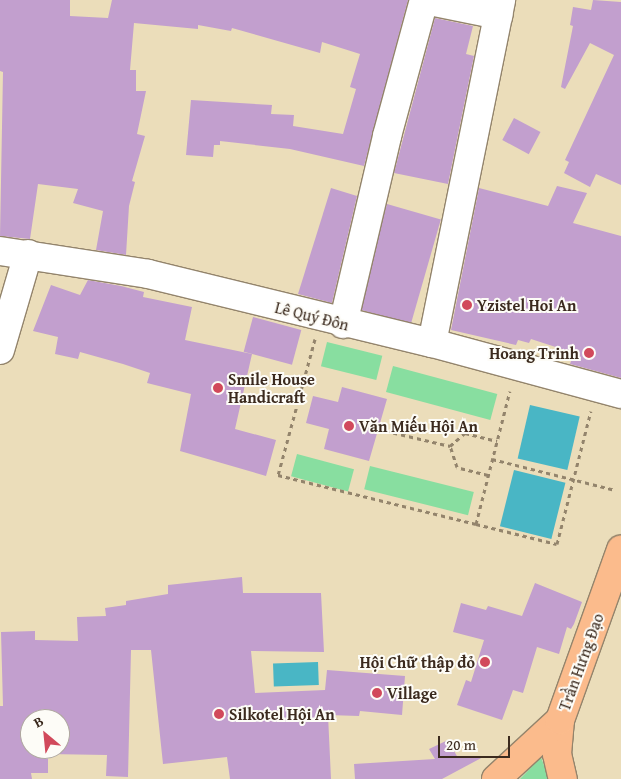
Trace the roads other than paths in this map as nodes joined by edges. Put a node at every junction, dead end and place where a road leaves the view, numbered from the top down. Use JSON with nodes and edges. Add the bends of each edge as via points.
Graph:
{"nodes":[{"id":1,"x":424,"y":0,"type":"edge"},
{"id":2,"x":500,"y":7,"type":"edge"},
{"id":3,"x":0,"y":251,"type":"edge"},
{"id":4,"x":28,"y":254,"type":"junction"},
{"id":5,"x":334,"y":331,"type":"junction"},
{"id":6,"x":432,"y":343,"type":"junction"},
{"id":7,"x":0,"y":350,"type":"edge"},
{"id":8,"x":621,"y":394,"type":"edge"},
{"id":9,"x":621,"y":550,"type":"edge"},
{"id":10,"x":560,"y":720,"type":"junction"},
{"id":11,"x":496,"y":779,"type":"edge"},
{"id":12,"x":562,"y":779,"type":"edge"}],
"edges":[{"from":1,"to":2,"type":"street"},
{"from":1,"to":5,"type":"street"},
{"from":2,"to":6,"type":"street","via":[[470,164],[446,260]]},
{"from":3,"to":4,"type":"street","name":"Lê Quý Đôn"},
{"from":4,"to":5,"type":"street","name":"Lê Quý Đôn","via":[[148,274]]},
{"from":4,"to":7,"type":"street"},
{"from":5,"to":6,"type":"street","name":"Lê Quý Đôn"},
{"from":6,"to":8,"type":"street","name":"Lê Quý Đôn"},
{"from":9,"to":10,"type":"main road","name":"Trần Hưng Đạo"},
{"from":10,"to":11,"type":"main road","name":"Trần Hưng Đạo"},
{"from":10,"to":12,"type":"main road","via":[[557,754]]}]}
